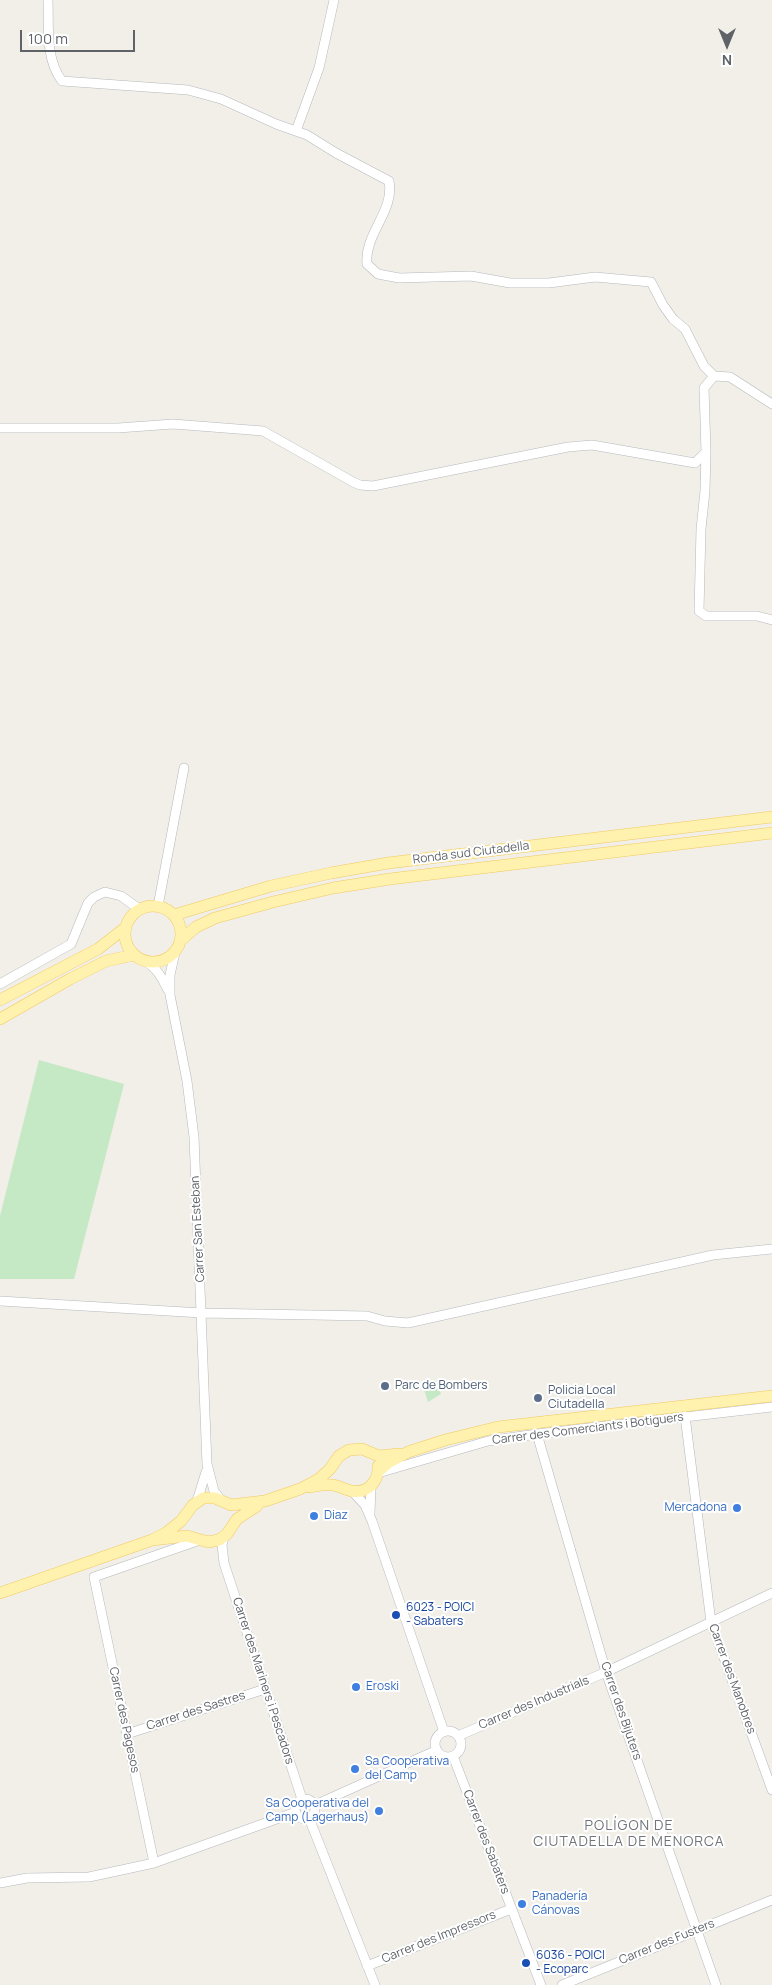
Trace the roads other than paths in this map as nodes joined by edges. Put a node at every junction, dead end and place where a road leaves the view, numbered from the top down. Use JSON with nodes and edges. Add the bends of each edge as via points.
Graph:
{"nodes":[{"id":1,"x":48,"y":0,"type":"edge"},
{"id":2,"x":334,"y":0,"type":"edge"},
{"id":3,"x":296,"y":131,"type":"junction"},
{"id":4,"x":714,"y":376,"type":"junction"},
{"id":5,"x":772,"y":404,"type":"edge"},
{"id":6,"x":0,"y":428,"type":"edge"},
{"id":7,"x":706,"y":452,"type":"junction"},
{"id":8,"x":772,"y":620,"type":"edge"},
{"id":9,"x":184,"y":768,"type":"dead end"},
{"id":10,"x":772,"y":817,"type":"edge"},
{"id":11,"x":772,"y":833,"type":"edge"},
{"id":12,"x":158,"y":906,"type":"junction"},
{"id":13,"x":139,"y":909,"type":"junction"},
{"id":14,"x":174,"y":915,"type":"junction"},
{"id":15,"x":125,"y":928,"type":"junction"},
{"id":16,"x":181,"y":940,"type":"junction"},
{"id":17,"x":175,"y":952,"type":"junction"},
{"id":18,"x":134,"y":955,"type":"junction"},
{"id":19,"x":145,"y":961,"type":"junction"},
{"id":20,"x":0,"y":984,"type":"edge"},
{"id":21,"x":170,"y":995,"type":"junction"},
{"id":22,"x":0,"y":1000,"type":"edge"},
{"id":23,"x":0,"y":1019,"type":"edge"},
{"id":24,"x":772,"y":1249,"type":"edge"},
{"id":25,"x":0,"y":1301,"type":"edge"},
{"id":26,"x":202,"y":1313,"type":"junction"},
{"id":27,"x":772,"y":1396,"type":"edge"},
{"id":28,"x":772,"y":1407,"type":"edge"},
{"id":29,"x":685,"y":1416,"type":"junction"},
{"id":30,"x":537,"y":1434,"type":"junction"},
{"id":31,"x":408,"y":1452,"type":"junction"},
{"id":32,"x":370,"y":1454,"type":"junction"},
{"id":33,"x":336,"y":1461,"type":"junction"},
{"id":34,"x":207,"y":1464,"type":"junction"},
{"id":35,"x":378,"y":1472,"type":"junction"},
{"id":36,"x":371,"y":1486,"type":"junction"},
{"id":37,"x":300,"y":1489,"type":"junction"},
{"id":38,"x":348,"y":1490,"type":"junction"},
{"id":39,"x":197,"y":1501,"type":"junction"},
{"id":40,"x":222,"y":1501,"type":"junction"},
{"id":41,"x":265,"y":1501,"type":"junction"},
{"id":42,"x":189,"y":1510,"type":"junction"},
{"id":43,"x":372,"y":1521,"type":"junction"},
{"id":44,"x":231,"y":1526,"type":"junction"},
{"id":45,"x":224,"y":1536,"type":"junction"},
{"id":46,"x":152,"y":1540,"type":"junction"},
{"id":47,"x":202,"y":1540,"type":"junction"},
{"id":48,"x":224,"y":1563,"type":"junction"},
{"id":49,"x":0,"y":1593,"type":"edge"},
{"id":50,"x":772,"y":1593,"type":"edge"},
{"id":51,"x":710,"y":1622,"type":"junction"},
{"id":52,"x":606,"y":1672,"type":"junction"},
{"id":53,"x":265,"y":1689,"type":"junction"},
{"id":54,"x":444,"y":1732,"type":"junction"},
{"id":55,"x":127,"y":1734,"type":"junction"},
{"id":56,"x":458,"y":1736,"type":"junction"},
{"id":57,"x":436,"y":1750,"type":"junction"},
{"id":58,"x":453,"y":1756,"type":"junction"},
{"id":59,"x":772,"y":1790,"type":"edge"},
{"id":60,"x":302,"y":1799,"type":"junction"},
{"id":61,"x":315,"y":1805,"type":"junction"},
{"id":62,"x":296,"y":1812,"type":"junction"},
{"id":63,"x":309,"y":1818,"type":"junction"},
{"id":64,"x":154,"y":1863,"type":"junction"},
{"id":65,"x":0,"y":1884,"type":"edge"},
{"id":66,"x":772,"y":1900,"type":"edge"},
{"id":67,"x":511,"y":1909,"type":"junction"},
{"id":68,"x":697,"y":1930,"type":"junction"},
{"id":69,"x":367,"y":1966,"type":"junction"},
{"id":70,"x":375,"y":1985,"type":"edge"},
{"id":71,"x":541,"y":1985,"type":"edge"},
{"id":72,"x":562,"y":1985,"type":"edge"},
{"id":73,"x":716,"y":1985,"type":"edge"}],
"edges":[{"from":1,"to":3,"type":"street","via":[[51,57],[55,72],[62,81],[188,90],[221,99]]},
{"from":2,"to":3,"type":"street","via":[[319,68]]},
{"from":3,"to":4,"type":"street","via":[[389,182],[388,204],[366,253],[367,264],[378,274],[399,278],[471,276],[510,283],[549,283],[596,277],[652,282],[663,305],[685,329],[704,366]]},
{"from":4,"to":5,"type":"street","via":[[730,377]]},
{"from":4,"to":7,"type":"street","via":[[704,388]]},
{"from":6,"to":7,"type":"street","via":[[118,428],[173,424],[263,431],[360,486],[385,485],[568,447],[592,445],[695,463]]},
{"from":7,"to":8,"type":"street","via":[[699,611],[706,616],[757,616]]},
{"from":9,"to":12,"type":"street"},
{"from":10,"to":14,"type":"main road","name":"Ronda sud Ciutadella","via":[[388,863],[271,886]]},
{"from":11,"to":16,"type":"main road","name":"Ronda sud Ciutadella","via":[[334,888],[215,918],[196,927]]},
{"from":12,"to":13,"type":"main road"},
{"from":12,"to":14,"type":"main road"},
{"from":13,"to":15,"type":"main road"},
{"from":13,"to":20,"type":"street","via":[[121,896],[106,892],[94,897],[88,903],[71,944]]},
{"from":14,"to":16,"type":"main road","via":[[179,922]]},
{"from":15,"to":18,"type":"main road","via":[[126,943]]},
{"from":15,"to":22,"type":"main road","via":[[98,949]]},
{"from":16,"to":17,"type":"main road"},
{"from":17,"to":19,"type":"main road","via":[[162,961]]},
{"from":17,"to":21,"type":"street","name":"Carrer San Esteban"},
{"from":18,"to":19,"type":"main road"},
{"from":18,"to":23,"type":"main road","via":[[99,964]]},
{"from":19,"to":21,"type":"street","name":"Carrer San Esteban","via":[[163,978]]},
{"from":21,"to":26,"type":"street","name":"Carrer San Esteban","via":[[194,1137]]},
{"from":24,"to":26,"type":"street","via":[[713,1255],[408,1323],[367,1316]]},
{"from":25,"to":26,"type":"street"},
{"from":26,"to":34,"type":"street","name":"Carrer San Esteban"},
{"from":27,"to":31,"type":"main road","via":[[498,1427]]},
{"from":28,"to":29,"type":"street","name":"Carrer des Comerciants i Botiguers"},
{"from":29,"to":30,"type":"street","name":"Carrer des Comerciants i Botiguers"},
{"from":29,"to":51,"type":"street","name":"Carrer des Manobres"},
{"from":30,"to":35,"type":"street","name":"Carrer des Comerciants i Botiguers","via":[[488,1441]]},
{"from":30,"to":52,"type":"street","name":"Carrer des Bijuters"},
{"from":31,"to":32,"type":"main road","via":[[387,1456]]},
{"from":31,"to":35,"type":"main road"},
{"from":32,"to":33,"type":"main road","via":[[353,1448]]},
{"from":32,"to":35,"type":"main road"},
{"from":33,"to":37,"type":"main road","via":[[319,1479]]},
{"from":33,"to":38,"type":"main road","via":[[335,1475]]},
{"from":34,"to":39,"type":"street","name":"Carrer San Esteban"},
{"from":34,"to":40,"type":"street","name":"Carrer San Esteban","via":[[214,1491]]},
{"from":35,"to":36,"type":"main road"},
{"from":36,"to":38,"type":"main road","via":[[361,1491]]},
{"from":36,"to":43,"type":"street"},
{"from":37,"to":38,"type":"main road","via":[[322,1485]]},
{"from":37,"to":41,"type":"main road"},
{"from":38,"to":43,"type":"street","via":[[364,1505]]},
{"from":39,"to":40,"type":"main road","via":[[209,1497]]},
{"from":39,"to":42,"type":"main road"},
{"from":40,"to":41,"type":"main road","via":[[244,1505]]},
{"from":40,"to":44,"type":"main road","via":[[231,1513]]},
{"from":41,"to":44,"type":"main road"},
{"from":42,"to":46,"type":"main road","via":[[176,1525]]},
{"from":42,"to":47,"type":"main road","via":[[189,1529]]},
{"from":43,"to":54,"type":"street"},
{"from":44,"to":45,"type":"main road"},
{"from":45,"to":47,"type":"main road","via":[[219,1540]]},
{"from":45,"to":48,"type":"street","name":"Carrer des Mariners i Pescadors"},
{"from":46,"to":47,"type":"main road","via":[[180,1536]]},
{"from":46,"to":49,"type":"main road"},
{"from":47,"to":48,"type":"street","name":"Carrer des Mariners i Pescadors","via":[[216,1550]]},
{"from":47,"to":55,"type":"street","name":"Carrer des Pagesos","via":[[94,1577]]},
{"from":48,"to":53,"type":"street","name":"Carrer des Mariners i Pescadors"},
{"from":50,"to":51,"type":"street","name":"Carrer des Industrials"},
{"from":51,"to":52,"type":"street","name":"Carrer des Industrials"},
{"from":51,"to":59,"type":"street","name":"Carrer des Manobres"},
{"from":52,"to":56,"type":"street","name":"Carrer des Industrials"},
{"from":52,"to":68,"type":"street","name":"Carrer des Bijuters"},
{"from":53,"to":55,"type":"street","name":"Carrer des Sastres"},
{"from":53,"to":60,"type":"street","name":"Carrer des Mariners i Pescadors"},
{"from":54,"to":56,"type":"street"},
{"from":54,"to":57,"type":"street","via":[[436,1740]]},
{"from":55,"to":64,"type":"street","name":"Carrer des Pagesos"},
{"from":56,"to":58,"type":"street","via":[[460,1747]]},
{"from":57,"to":58,"type":"street","via":[[442,1755]]},
{"from":57,"to":61,"type":"street"},
{"from":58,"to":67,"type":"street","name":"Carrer des Sabaters"},
{"from":60,"to":61,"type":"street","via":[[308,1799]]},
{"from":60,"to":62,"type":"street"},
{"from":61,"to":63,"type":"street","via":[[314,1814]]},
{"from":62,"to":63,"type":"street","via":[[302,1818]]},
{"from":62,"to":64,"type":"street"},
{"from":63,"to":69,"type":"street"},
{"from":64,"to":65,"type":"street","via":[[108,1874],[27,1878]]},
{"from":66,"to":68,"type":"street","name":"Carrer des Fusters"},
{"from":67,"to":69,"type":"street","name":"Carrer des Impressors"},
{"from":67,"to":71,"type":"street","name":"Carrer des Sabaters"},
{"from":68,"to":72,"type":"street","name":"Carrer des Fusters"},
{"from":68,"to":73,"type":"street","name":"Carrer des Bijuters"},
{"from":69,"to":70,"type":"street"}]}
